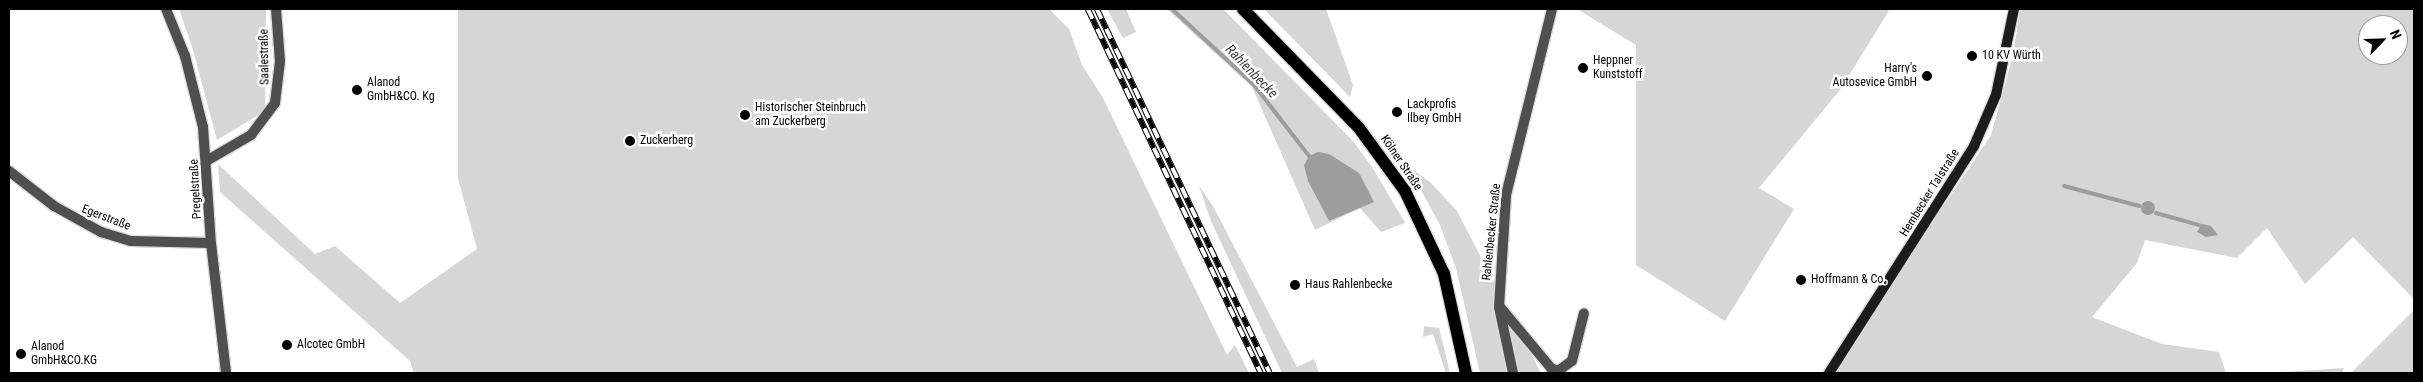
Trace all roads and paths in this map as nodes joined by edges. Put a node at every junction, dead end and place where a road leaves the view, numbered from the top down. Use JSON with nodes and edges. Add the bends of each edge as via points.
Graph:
{"nodes":[{"id":1,"x":166,"y":9,"type":"edge"},
{"id":2,"x":276,"y":9,"type":"edge"},
{"id":3,"x":1242,"y":9,"type":"edge"},
{"id":4,"x":1552,"y":9,"type":"edge"},
{"id":5,"x":2014,"y":9,"type":"edge"},
{"id":6,"x":208,"y":160,"type":"junction"},
{"id":7,"x":9,"y":170,"type":"edge"},
{"id":8,"x":211,"y":243,"type":"junction"},
{"id":9,"x":1499,"y":307,"type":"junction"},
{"id":10,"x":1584,"y":314,"type":"dead end"},
{"id":11,"x":226,"y":373,"type":"edge"},
{"id":12,"x":1466,"y":373,"type":"edge"},
{"id":13,"x":1513,"y":373,"type":"edge"},
{"id":14,"x":1829,"y":373,"type":"edge"}],
"edges":[{"from":1,"to":6,"type":"street","name":"Pregelstraße","via":[[196,95]]},
{"from":2,"to":6,"type":"street","name":"Saalestraße","via":[[280,61],[275,103],[251,136]]},
{"from":3,"to":12,"type":"main road","name":"Kölner Straße","via":[[1359,128],[1404,191],[1444,274]]},
{"from":4,"to":9,"type":"street","name":"Rahlenbecker Straße","via":[[1506,195]]},
{"from":5,"to":14,"type":"street","name":"Hembecker Talstraße","via":[[1996,95],[1974,146]]},
{"from":6,"to":8,"type":"street","name":"Pregelstraße"},
{"from":7,"to":8,"type":"street","name":"Egerstraße","via":[[54,206],[101,232],[131,241]]},
{"from":8,"to":11,"type":"street","name":"Pregelstraße"},
{"from":9,"to":10,"type":"street","via":[[1551,368],[1558,371],[1572,361]]},
{"from":9,"to":13,"type":"street","name":"Rahlenbecker Straße"}]}
